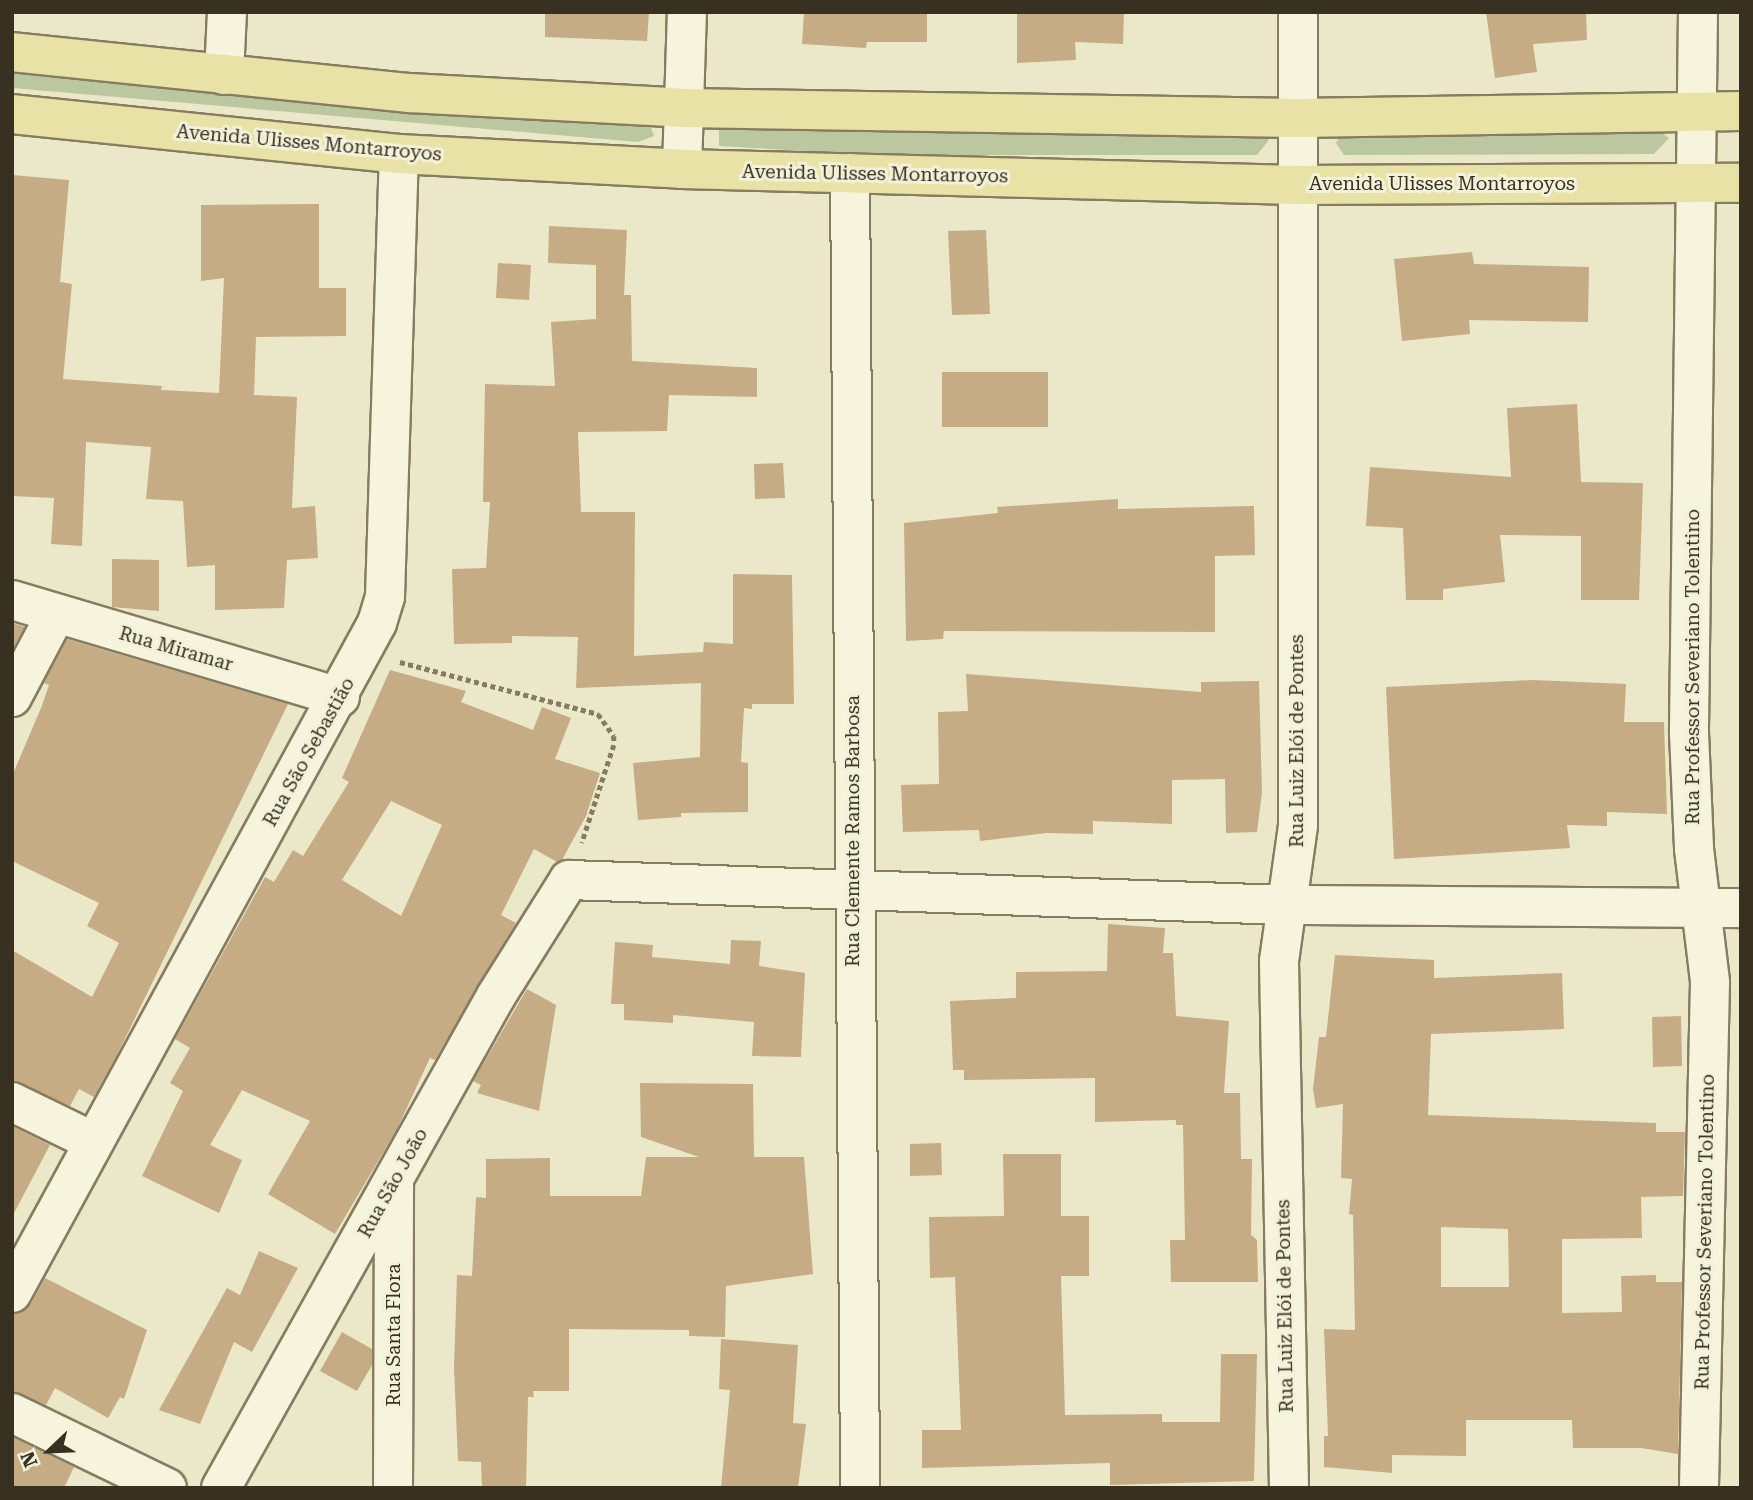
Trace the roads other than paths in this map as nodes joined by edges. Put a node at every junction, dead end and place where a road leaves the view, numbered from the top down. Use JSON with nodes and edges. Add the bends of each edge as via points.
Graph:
{"nodes":[{"id":1,"x":226,"y":12,"type":"edge"},
{"id":2,"x":687,"y":12,"type":"edge"},
{"id":3,"x":1298,"y":12,"type":"edge"},
{"id":4,"x":1698,"y":12,"type":"edge"},
{"id":5,"x":12,"y":52,"type":"edge"},
{"id":6,"x":224,"y":75,"type":"junction"},
{"id":7,"x":683,"y":108,"type":"junction"},
{"id":8,"x":1741,"y":111,"type":"edge"},
{"id":9,"x":1697,"y":112,"type":"junction"},
{"id":10,"x":12,"y":114,"type":"edge"},
{"id":11,"x":1297,"y":118,"type":"junction"},
{"id":12,"x":399,"y":154,"type":"junction"},
{"id":13,"x":682,"y":169,"type":"junction"},
{"id":14,"x":850,"y":173,"type":"junction"},
{"id":15,"x":1697,"y":183,"type":"junction"},
{"id":16,"x":1741,"y":183,"type":"edge"},
{"id":17,"x":1296,"y":185,"type":"junction"},
{"id":18,"x":12,"y":600,"type":"edge"},
{"id":19,"x":56,"y":614,"type":"junction"},
{"id":20,"x":12,"y":697,"type":"edge"},
{"id":21,"x":340,"y":697,"type":"junction"},
{"id":22,"x":853,"y":893,"type":"junction"},
{"id":23,"x":1286,"y":905,"type":"junction"},
{"id":24,"x":1703,"y":907,"type":"junction"},
{"id":25,"x":1741,"y":908,"type":"edge"},
{"id":26,"x":12,"y":1102,"type":"edge"},
{"id":27,"x":92,"y":1142,"type":"junction"},
{"id":28,"x":394,"y":1182,"type":"junction"},
{"id":29,"x":12,"y":1293,"type":"edge"},
{"id":30,"x":12,"y":1413,"type":"edge"},
{"id":31,"x":167,"y":1488,"type":"edge"},
{"id":32,"x":221,"y":1488,"type":"edge"},
{"id":33,"x":393,"y":1488,"type":"edge"},
{"id":34,"x":860,"y":1488,"type":"edge"},
{"id":35,"x":1289,"y":1488,"type":"edge"},
{"id":36,"x":1699,"y":1488,"type":"edge"}],
"edges":[{"from":1,"to":6,"type":"street"},
{"from":2,"to":7,"type":"street"},
{"from":3,"to":11,"type":"street","name":"Rua Luiz Elói de Pontes"},
{"from":4,"to":9,"type":"street","name":"Rua Professor Severiano Tolentino"},
{"from":5,"to":6,"type":"main road"},
{"from":6,"to":7,"type":"main road","via":[[410,93]]},
{"from":7,"to":11,"type":"main road"},
{"from":7,"to":13,"type":"street"},
{"from":8,"to":9,"type":"main road"},
{"from":9,"to":11,"type":"main road"},
{"from":9,"to":15,"type":"street","name":"Rua Professor Severiano Tolentino"},
{"from":10,"to":12,"type":"main road","name":"Avenida Ulisses Montarroyos"},
{"from":11,"to":17,"type":"street","name":"Rua Luiz Elói de Pontes"},
{"from":12,"to":13,"type":"main road","name":"Avenida Ulisses Montarroyos"},
{"from":12,"to":21,"type":"street","name":"Rua São Sebastião","via":[[385,597]]},
{"from":13,"to":14,"type":"main road","name":"Avenida Ulisses Montarroyos"},
{"from":14,"to":17,"type":"main road","name":"Avenida Ulisses Montarroyos"},
{"from":14,"to":22,"type":"street","name":"Rua Clemente Ramos Barbosa"},
{"from":15,"to":16,"type":"main road","name":"Avenida Ulisses Montarroyos"},
{"from":15,"to":17,"type":"main road","name":"Avenida Ulisses Montarroyos"},
{"from":15,"to":24,"type":"street","name":"Rua Professor Severiano Tolentino","via":[[1689,733],[1694,849]]},
{"from":17,"to":23,"type":"street","name":"Rua Luiz Elói de Pontes","via":[[1298,825],[1296,866]]},
{"from":18,"to":19,"type":"street","name":"Rua Miramar"},
{"from":19,"to":20,"type":"street"},
{"from":19,"to":21,"type":"street","name":"Rua Miramar"},
{"from":21,"to":27,"type":"street","name":"Rua São Sebastião"},
{"from":22,"to":23,"type":"street"},
{"from":22,"to":28,"type":"street","name":"Rua São João","via":[[569,880],[496,996]]},
{"from":22,"to":34,"type":"street","name":"Rua Clemente Ramos Barbosa"},
{"from":23,"to":24,"type":"street"},
{"from":23,"to":35,"type":"street","name":"Rua Luiz Elói de Pontes","via":[[1279,961]]},
{"from":24,"to":25,"type":"street"},
{"from":24,"to":36,"type":"street","name":"Rua Professor Severiano Tolentino","via":[[1709,949],[1710,1033]]},
{"from":26,"to":27,"type":"street"},
{"from":27,"to":29,"type":"street","name":"Rua São Sebastião"},
{"from":28,"to":32,"type":"street","name":"Rua São João"},
{"from":28,"to":33,"type":"street","name":"Rua Santa Flora"},
{"from":30,"to":31,"type":"street"}]}
